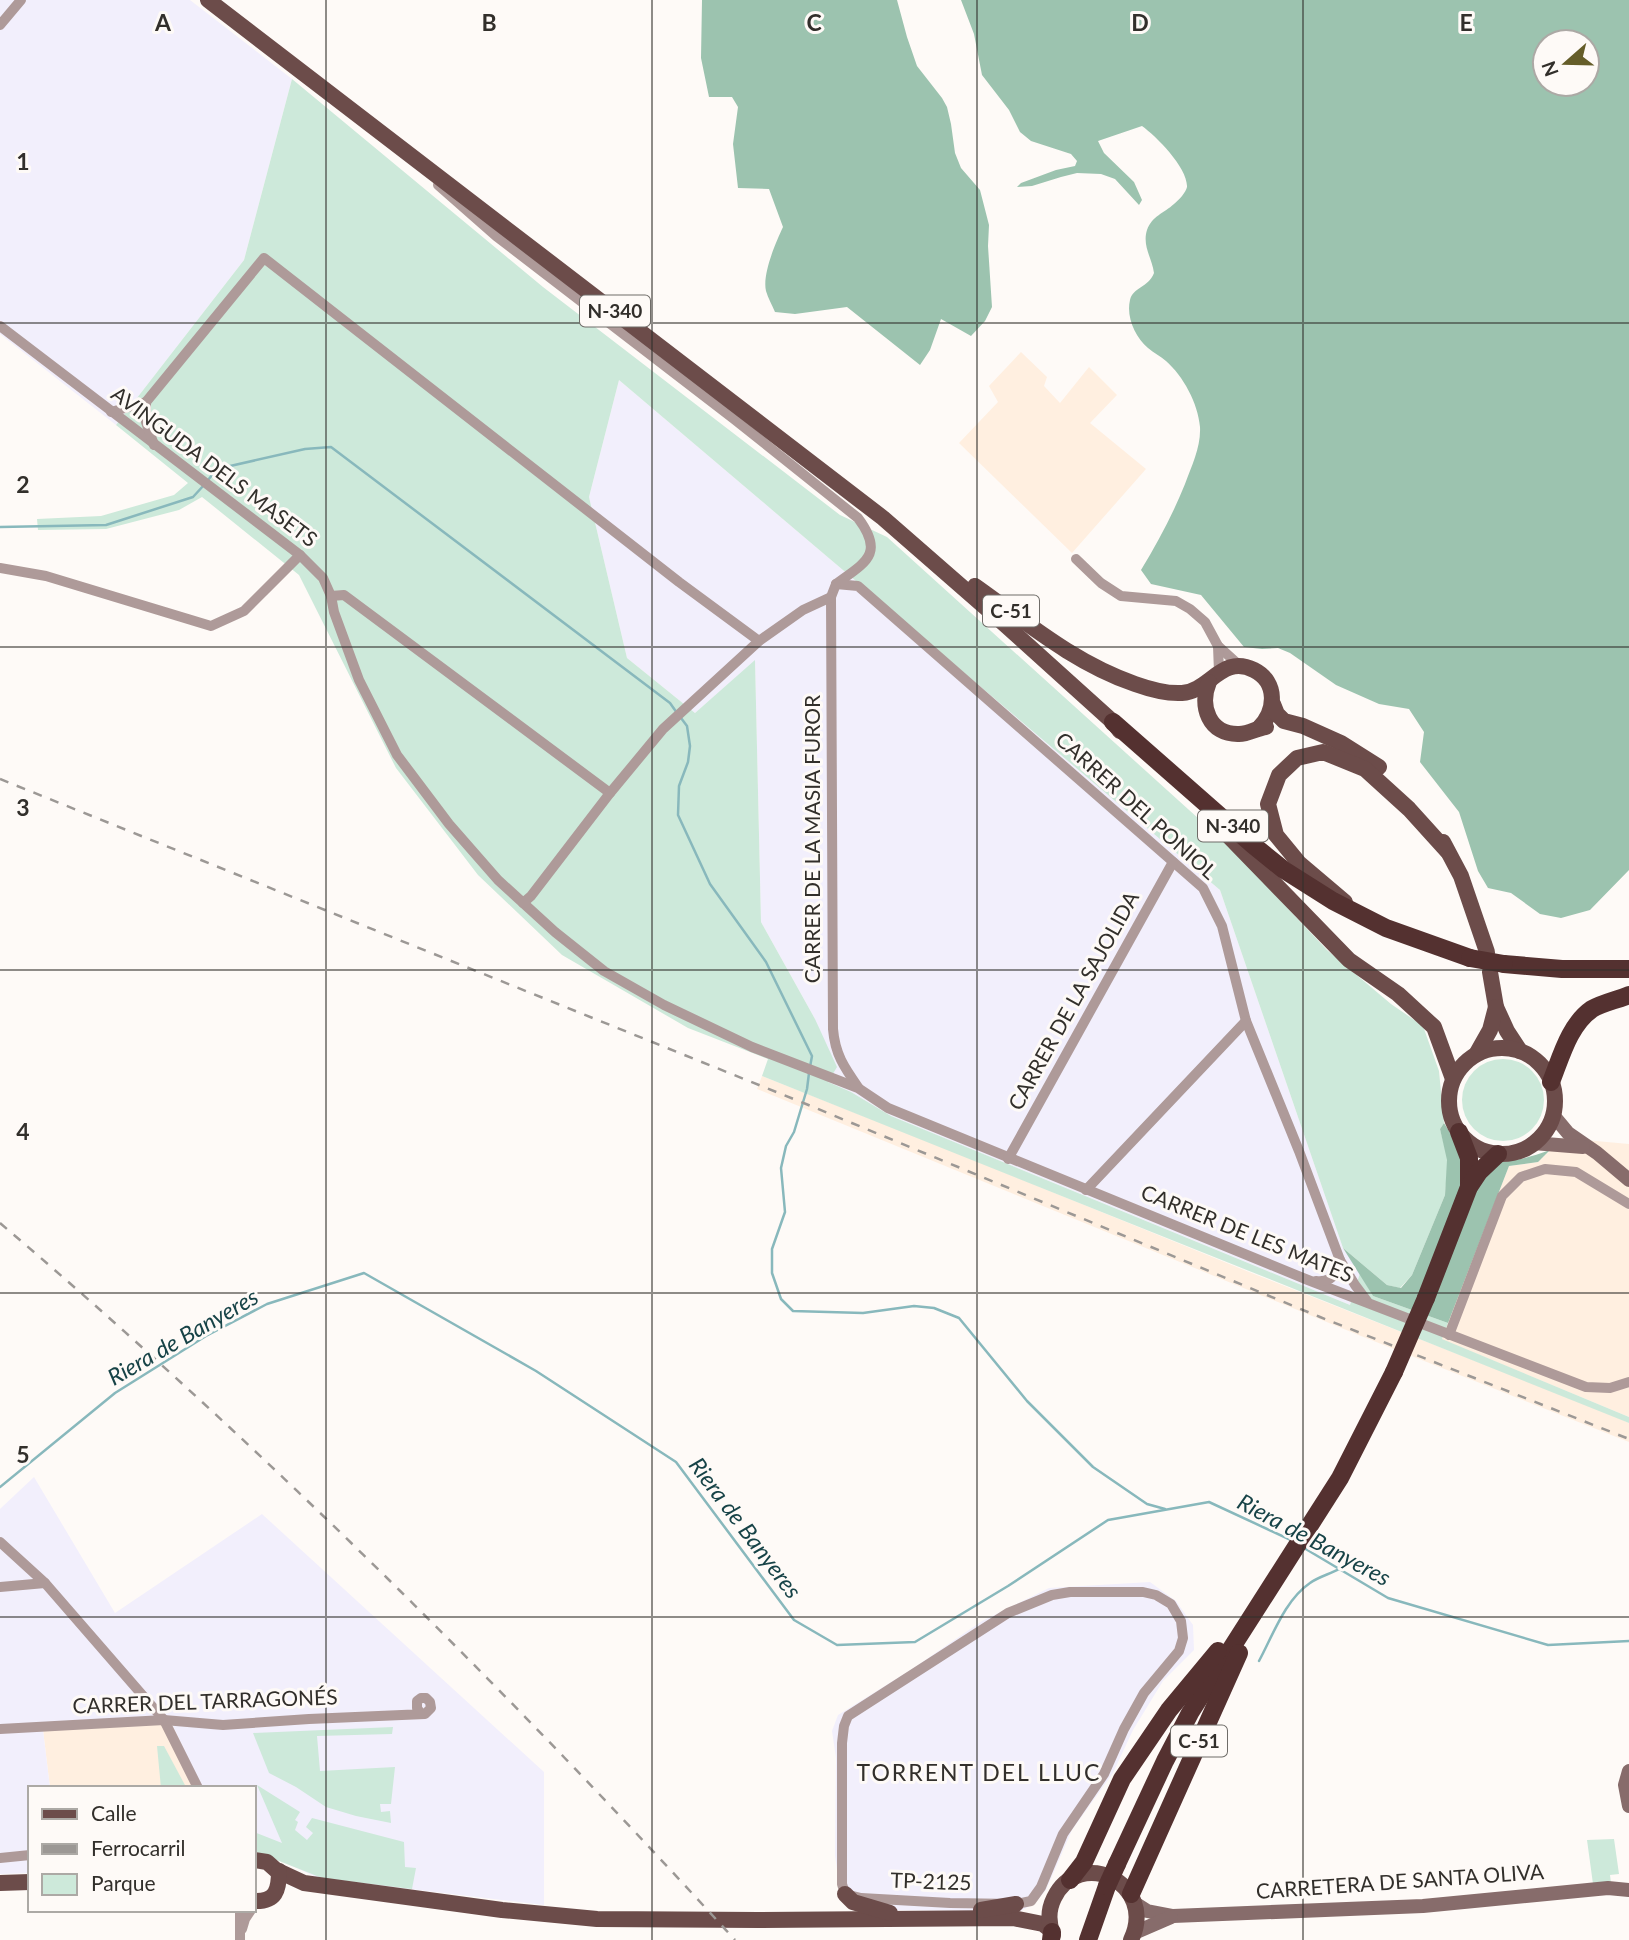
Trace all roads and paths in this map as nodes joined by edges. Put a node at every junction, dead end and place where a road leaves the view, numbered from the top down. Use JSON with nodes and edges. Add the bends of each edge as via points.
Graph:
{"nodes":[{"id":1,"x":21,"y":0,"type":"edge"},
{"id":2,"x":208,"y":0,"type":"edge"},
{"id":3,"x":0,"y":25,"type":"edge"},
{"id":4,"x":290,"y":63,"type":"junction"},
{"id":5,"x":0,"y":327,"type":"edge"},
{"id":6,"x":146,"y":402,"type":"junction"},
{"id":7,"x":128,"y":408,"type":"junction"},
{"id":8,"x":111,"y":412,"type":"junction"},
{"id":9,"x":146,"y":422,"type":"junction"},
{"id":10,"x":130,"y":427,"type":"junction"},
{"id":11,"x":154,"y":445,"type":"junction"},
{"id":12,"x":300,"y":555,"type":"junction"},
{"id":13,"x":1076,"y":559,"type":"dead end"},
{"id":14,"x":936,"y":564,"type":"junction"},
{"id":15,"x":0,"y":568,"type":"edge"},
{"id":16,"x":836,"y":584,"type":"junction"},
{"id":17,"x":331,"y":596,"type":"junction"},
{"id":18,"x":831,"y":597,"type":"junction"},
{"id":19,"x":759,"y":641,"type":"junction"},
{"id":20,"x":1218,"y":646,"type":"junction"},
{"id":21,"x":1240,"y":666,"type":"junction"},
{"id":22,"x":1214,"y":677,"type":"junction"},
{"id":23,"x":1273,"y":704,"type":"junction"},
{"id":24,"x":1114,"y":722,"type":"junction"},
{"id":25,"x":1259,"y":728,"type":"junction"},
{"id":26,"x":610,"y":793,"type":"junction"},
{"id":27,"x":1432,"y":832,"type":"junction"},
{"id":28,"x":1447,"y":850,"type":"junction"},
{"id":29,"x":1173,"y":862,"type":"junction"},
{"id":30,"x":523,"y":903,"type":"junction"},
{"id":31,"x":1362,"y":917,"type":"junction"},
{"id":32,"x":1478,"y":955,"type":"junction"},
{"id":33,"x":1497,"y":968,"type":"junction"},
{"id":34,"x":1629,"y":969,"type":"edge"},
{"id":35,"x":1629,"y":995,"type":"edge"},
{"id":36,"x":1496,"y":1007,"type":"junction"},
{"id":37,"x":1246,"y":1021,"type":"junction"},
{"id":38,"x":1520,"y":1051,"type":"junction"},
{"id":39,"x":1477,"y":1053,"type":"junction"},
{"id":40,"x":1453,"y":1079,"type":"junction"},
{"id":41,"x":1551,"y":1082,"type":"junction"},
{"id":42,"x":858,"y":1088,"type":"junction"},
{"id":43,"x":1553,"y":1115,"type":"junction"},
{"id":44,"x":1459,"y":1132,"type":"junction"},
{"id":45,"x":1533,"y":1143,"type":"junction"},
{"id":46,"x":1588,"y":1148,"type":"junction"},
{"id":47,"x":1499,"y":1154,"type":"junction"},
{"id":48,"x":1009,"y":1159,"type":"junction"},
{"id":49,"x":1629,"y":1180,"type":"edge"},
{"id":50,"x":1469,"y":1187,"type":"junction"},
{"id":51,"x":1086,"y":1190,"type":"junction"},
{"id":52,"x":1629,"y":1204,"type":"edge"},
{"id":53,"x":1340,"y":1260,"type":"junction"},
{"id":54,"x":1308,"y":1280,"type":"junction"},
{"id":55,"x":1340,"y":1292,"type":"junction"},
{"id":56,"x":1368,"y":1303,"type":"junction"},
{"id":57,"x":1449,"y":1335,"type":"junction"},
{"id":58,"x":1629,"y":1382,"type":"edge"},
{"id":59,"x":0,"y":1542,"type":"edge"},
{"id":60,"x":45,"y":1583,"type":"junction"},
{"id":61,"x":0,"y":1587,"type":"edge"},
{"id":62,"x":1269,"y":1589,"type":"junction"},
{"id":63,"x":415,"y":1713,"type":"dead end"},
{"id":64,"x":164,"y":1720,"type":"junction"},
{"id":65,"x":0,"y":1729,"type":"edge"},
{"id":66,"x":1629,"y":1771,"type":"edge"},
{"id":67,"x":197,"y":1786,"type":"edge"},
{"id":68,"x":1629,"y":1806,"type":"edge"},
{"id":69,"x":28,"y":1855,"type":"edge"},
{"id":70,"x":0,"y":1858,"type":"edge"},
{"id":71,"x":256,"y":1859,"type":"edge"},
{"id":72,"x":279,"y":1871,"type":"junction"},
{"id":73,"x":1070,"y":1880,"type":"junction"},
{"id":74,"x":28,"y":1882,"type":"edge"},
{"id":75,"x":0,"y":1883,"type":"edge"},
{"id":76,"x":304,"y":1883,"type":"junction"},
{"id":77,"x":1629,"y":1889,"type":"edge"},
{"id":78,"x":845,"y":1894,"type":"junction"},
{"id":79,"x":1055,"y":1895,"type":"junction"},
{"id":80,"x":1133,"y":1899,"type":"junction"},
{"id":81,"x":259,"y":1903,"type":"edge"},
{"id":82,"x":1014,"y":1911,"type":"junction"},
{"id":83,"x":240,"y":1912,"type":"edge"},
{"id":84,"x":251,"y":1912,"type":"edge"},
{"id":85,"x":1172,"y":1916,"type":"junction"},
{"id":86,"x":926,"y":1919,"type":"junction"},
{"id":87,"x":1052,"y":1936,"type":"edge"},
{"id":88,"x":1133,"y":1937,"type":"edge"},
{"id":89,"x":240,"y":1938,"type":"edge"},
{"id":90,"x":1088,"y":1940,"type":"edge"}],
"edges":[{"from":1,"to":3,"type":"street"},
{"from":2,"to":4,"type":"main road","number":"N-340"},
{"from":4,"to":14,"type":"main road","number":"N-340"},
{"from":4,"to":16,"type":"street","via":[[496,236],[858,518],[868,531],[871,552],[864,564]]},
{"from":5,"to":8,"type":"street","name":"AVINGUDA DELS MASETS"},
{"from":6,"to":7,"type":"street"},
{"from":6,"to":9,"type":"street"},
{"from":6,"to":19,"type":"street","via":[[264,258]]},
{"from":7,"to":8,"type":"street"},
{"from":7,"to":10,"type":"street"},
{"from":8,"to":10,"type":"street","name":"AVINGUDA DELS MASETS"},
{"from":9,"to":10,"type":"street"},
{"from":9,"to":11,"type":"street"},
{"from":10,"to":11,"type":"street","name":"AVINGUDA DELS MASETS"},
{"from":11,"to":12,"type":"street","name":"AVINGUDA DELS MASETS"},
{"from":12,"to":15,"type":"street","via":[[244,611],[211,626],[80,585]]},
{"from":12,"to":17,"type":"street","name":"AVINGUDA DELS MASETS","via":[[323,578]]},
{"from":13,"to":20,"type":"street","via":[[1121,596],[1177,601],[1205,622]]},
{"from":14,"to":22,"type":"main road","number":"C-51","via":[[961,575],[1049,640],[1110,675],[1182,693],[1196,690]]},
{"from":14,"to":24,"type":"main road","number":"N-340"},
{"from":16,"to":18,"type":"street","name":"CARRER DE LA MASIA FUROR"},
{"from":16,"to":29,"type":"street","name":"CARRER DEL PONIOL","via":[[858,586]]},
{"from":17,"to":26,"type":"street","via":[[344,595]]},
{"from":17,"to":30,"type":"street","name":"AVINGUDA DELS MASETS","via":[[359,680],[397,755],[449,824]]},
{"from":18,"to":19,"type":"street","via":[[803,610]]},
{"from":18,"to":42,"type":"street","name":"CARRER DE LA MASIA FUROR","via":[[833,1029],[834,1046]]},
{"from":19,"to":26,"type":"street","via":[[663,729]]},
{"from":20,"to":21,"type":"street"},
{"from":20,"to":22,"type":"street"},
{"from":21,"to":22,"type":"main road"},
{"from":21,"to":23,"type":"main road","via":[[1251,668],[1268,682]]},
{"from":22,"to":25,"type":"main road","via":[[1204,705],[1215,725],[1236,735]]},
{"from":23,"to":25,"type":"main road"},
{"from":23,"to":28,"type":"main road","via":[[1284,721],[1342,743],[1379,768],[1431,820]]},
{"from":24,"to":31,"type":"highway","number":"N-340","via":[[1284,870]]},
{"from":24,"to":40,"type":"main road","via":[[1135,750],[1216,823],[1349,960],[1398,994],[1434,1027]]},
{"from":25,"to":27,"type":"main road","via":[[1282,727],[1302,733],[1369,767],[1400,792]]},
{"from":26,"to":30,"type":"street"},
{"from":27,"to":28,"type":"main road"},
{"from":27,"to":31,"type":"main road","via":[[1365,769],[1323,752],[1297,758],[1279,775],[1268,804],[1276,835],[1299,863]]},
{"from":28,"to":32,"type":"main road","via":[[1461,876]]},
{"from":29,"to":37,"type":"street","name":"CARRER DEL PONIOL","via":[[1203,888],[1222,926]]},
{"from":29,"to":48,"type":"street","name":"CARRER DE LA SAJOLIDA"},
{"from":30,"to":42,"type":"street","name":"AVINGUDA DELS MASETS","via":[[604,971],[663,1005],[752,1047]]},
{"from":31,"to":32,"type":"highway","number":"N-340"},
{"from":32,"to":33,"type":"highway","number":"N-340","bridge":true},
{"from":33,"to":34,"type":"highway","number":"N-340"},
{"from":33,"to":36,"type":"main road"},
{"from":35,"to":41,"type":"highway","via":[[1593,1009],[1577,1023]]},
{"from":36,"to":38,"type":"main road"},
{"from":36,"to":39,"type":"main road"},
{"from":37,"to":51,"type":"street"},
{"from":37,"to":53,"type":"street","name":"CARRER DEL PONIOL"},
{"from":38,"to":39,"type":"main road","via":[[1498,1048]]},
{"from":38,"to":41,"type":"main road","via":[[1539,1063]]},
{"from":39,"to":40,"type":"main road"},
{"from":40,"to":44,"type":"main road","via":[[1450,1111]]},
{"from":41,"to":43,"type":"main road"},
{"from":42,"to":48,"type":"street","name":"CARRER DE LES MATES","via":[[888,1108]]},
{"from":43,"to":45,"type":"main road"},
{"from":43,"to":46,"type":"street"},
{"from":44,"to":47,"type":"main road","via":[[1477,1147]]},
{"from":44,"to":50,"type":"highway","number":"C-51","via":[[1469,1158]]},
{"from":45,"to":46,"type":"street"},
{"from":45,"to":47,"type":"main road","via":[[1517,1152]]},
{"from":46,"to":49,"type":"street"},
{"from":47,"to":50,"type":"highway","number":"C-51"},
{"from":48,"to":51,"type":"street","name":"CARRER DE LES MATES"},
{"from":50,"to":62,"type":"highway","number":"C-51","bridge":true,"via":[[1394,1372],[1340,1478]]},
{"from":51,"to":54,"type":"street","name":"CARRER DE LES MATES"},
{"from":52,"to":57,"type":"street","via":[[1576,1172],[1545,1169],[1521,1177],[1502,1196]]},
{"from":53,"to":54,"type":"street","via":[[1337,1273],[1329,1280]]},
{"from":53,"to":55,"type":"street","name":"CARRER DEL PONIOL"},
{"from":53,"to":56,"type":"street","name":"CARRER DEL PONIOL"},
{"from":54,"to":55,"type":"street","name":"CARRER DE LES MATES"},
{"from":55,"to":56,"type":"street","name":"CARRER DE LES MATES"},
{"from":56,"to":57,"type":"street","name":"CARRER DE LES MATES"},
{"from":57,"to":58,"type":"street","name":"CARRER DE LES MATES","via":[[1586,1387],[1610,1388]]},
{"from":59,"to":60,"type":"street"},
{"from":60,"to":61,"type":"street"},
{"from":60,"to":64,"type":"street"},
{"from":62,"to":73,"type":"highway","via":[[1169,1710],[1122,1779],[1084,1862]]},
{"from":62,"to":80,"type":"highway","number":"C-51","via":[[1211,1712]]},
{"from":62,"to":90,"type":"highway","number":"C-51","bridge":true,"via":[[1165,1761],[1107,1886]]},
{"from":63,"to":64,"type":"street","name":"CARRER DEL TARRAGONÉS","via":[[223,1725]]},
{"from":64,"to":65,"type":"street","name":"CARRER DEL TARRAGONÉS"},
{"from":64,"to":67,"type":"street"},
{"from":66,"to":68,"type":"street","via":[[1625,1785]]},
{"from":69,"to":70,"type":"street"},
{"from":71,"to":72,"type":"main road","number":"TP-2125"},
{"from":72,"to":76,"type":"main road","number":"TP-2125"},
{"from":72,"to":81,"type":"main road","via":[[279,1885]]},
{"from":73,"to":79,"type":"main road"},
{"from":73,"to":80,"type":"main road","via":[[1082,1874],[1110,1876],[1122,1883]]},
{"from":74,"to":75,"type":"main road"},
{"from":76,"to":81,"type":"main road","number":"TP-2125"},
{"from":76,"to":86,"type":"main road","number":"TP-2125","via":[[597,1919]]},
{"from":77,"to":85,"type":"street","name":"CARRETERA DE SANTA OLIVA","via":[[1423,1906]]},
{"from":78,"to":82,"type":"street","name":"TP-2125"},
{"from":78,"to":82,"type":"street","via":[[842,1743],[848,1716],[1008,1613],[1052,1595],[1102,1591],[1156,1595],[1171,1604],[1181,1621],[1179,1651],[1144,1693],[1104,1774],[1063,1834],[1041,1887]]},
{"from":78,"to":86,"type":"main road","via":[[867,1908]]},
{"from":79,"to":82,"type":"main road","via":[[1034,1912]]},
{"from":79,"to":87,"type":"main road","via":[[1049,1912]]},
{"from":80,"to":85,"type":"street","via":[[1147,1911]]},
{"from":80,"to":88,"type":"main road","via":[[1138,1919]]},
{"from":82,"to":86,"type":"main road"},
{"from":82,"to":87,"type":"main road","via":[[1043,1924]]},
{"from":83,"to":89,"type":"street"},
{"from":84,"to":89,"type":"street"},
{"from":85,"to":88,"type":"street"}]}
